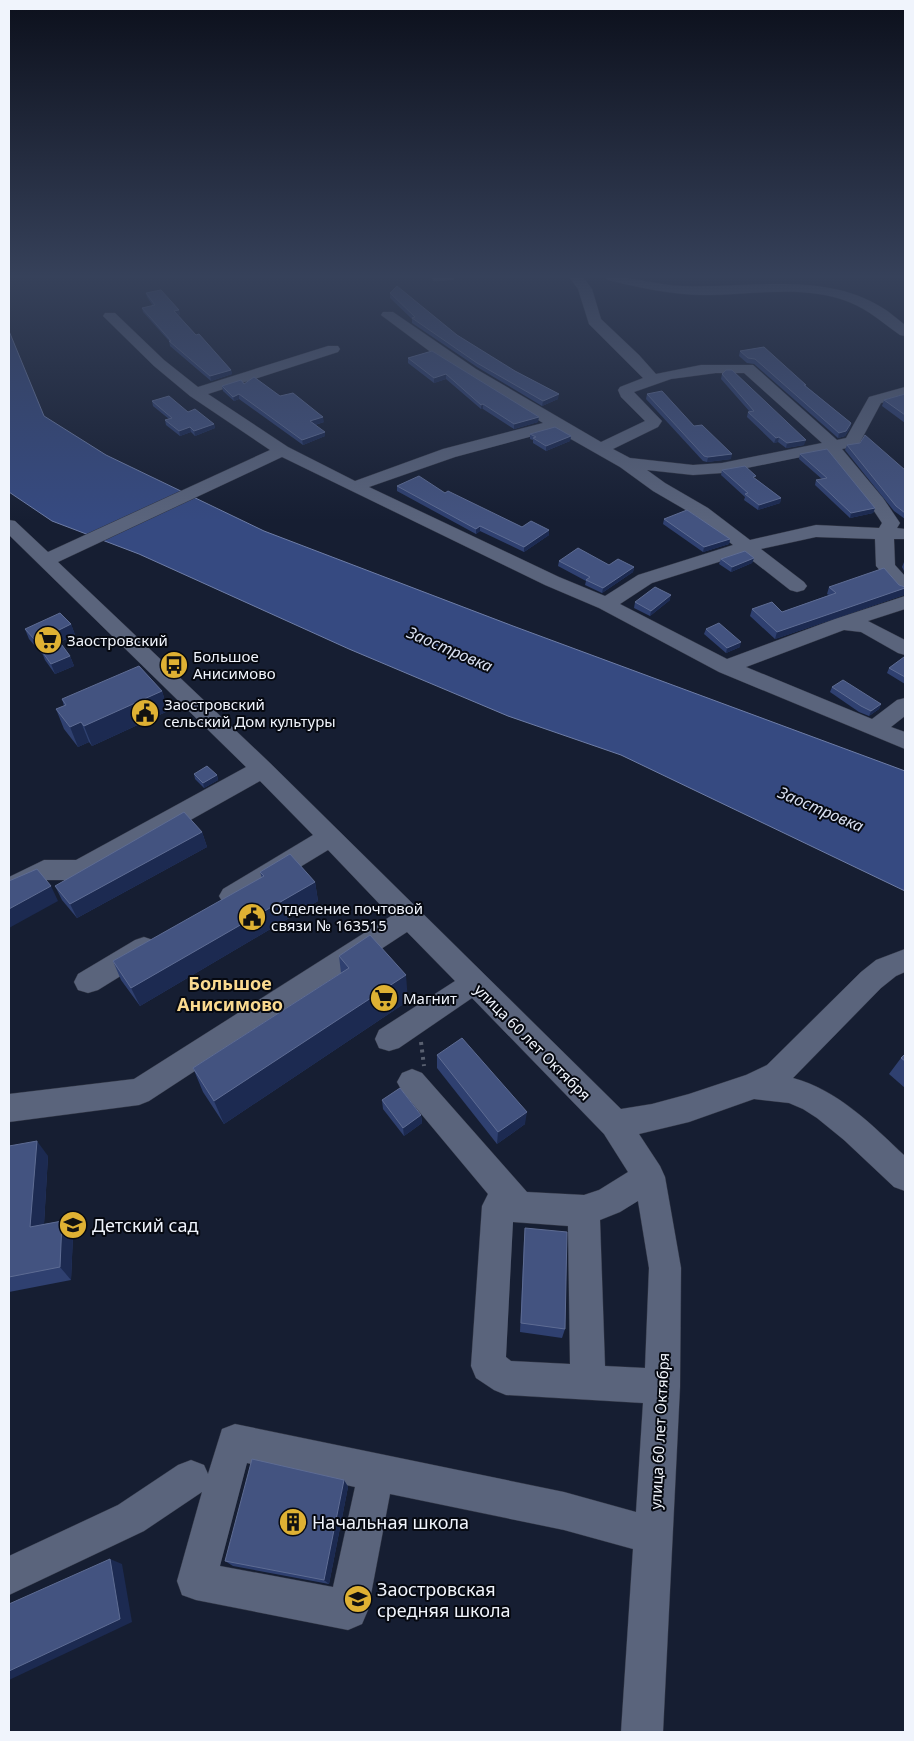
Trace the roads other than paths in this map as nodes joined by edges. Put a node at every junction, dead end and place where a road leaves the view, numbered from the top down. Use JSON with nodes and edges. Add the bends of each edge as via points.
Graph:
{"nodes":[{"id":1,"x":154,"y":358,"type":"edge"},
{"id":2,"x":304,"y":358,"type":"edge"},
{"id":3,"x":448,"y":358,"type":"edge"},
{"id":4,"x":634,"y":358,"type":"edge"},
{"id":5,"x":653,"y":379,"type":"junction"},
{"id":6,"x":905,"y":392,"type":"edge"},
{"id":7,"x":196,"y":393,"type":"junction"},
{"id":8,"x":557,"y":424,"type":"junction"},
{"id":9,"x":831,"y":446,"type":"junction"},
{"id":10,"x":600,"y":448,"type":"junction"},
{"id":11,"x":282,"y":451,"type":"junction"},
{"id":12,"x":626,"y":463,"type":"junction"},
{"id":13,"x":354,"y":487,"type":"junction"},
{"id":14,"x":9,"y":525,"type":"edge"},
{"id":15,"x":884,"y":533,"type":"junction"},
{"id":16,"x":905,"y":534,"type":"edge"},
{"id":17,"x":746,"y":547,"type":"junction"},
{"id":18,"x":46,"y":560,"type":"junction"},
{"id":19,"x":797,"y":586,"type":"dead end"},
{"id":20,"x":905,"y":587,"type":"edge"},
{"id":21,"x":905,"y":602,"type":"edge"},
{"id":22,"x":606,"y":604,"type":"junction"},
{"id":23,"x":842,"y":622,"type":"junction"},
{"id":24,"x":905,"y":648,"type":"edge"},
{"id":25,"x":726,"y":666,"type":"junction"},
{"id":26,"x":905,"y":705,"type":"edge"},
{"id":27,"x":875,"y":728,"type":"junction"},
{"id":28,"x":905,"y":741,"type":"edge"},
{"id":29,"x":262,"y":770,"type":"junction"},
{"id":30,"x":330,"y":837,"type":"junction"},
{"id":31,"x":9,"y":888,"type":"edge"},
{"id":32,"x":213,"y":907,"type":"edge"},
{"id":33,"x":410,"y":916,"type":"junction"},
{"id":34,"x":163,"y":937,"type":"edge"},
{"id":35,"x":905,"y":960,"type":"edge"},
{"id":36,"x":88,"y":982,"type":"dead end"},
{"id":37,"x":473,"y":983,"type":"junction"},
{"id":38,"x":389,"y":1039,"type":"dead end"},
{"id":39,"x":412,"y":1082,"type":"dead end"},
{"id":40,"x":754,"y":1086,"type":"junction"},
{"id":41,"x":9,"y":1108,"type":"edge"},
{"id":42,"x":615,"y":1124,"type":"junction"},
{"id":43,"x":905,"y":1176,"type":"edge"},
{"id":44,"x":649,"y":1177,"type":"junction"},
{"id":45,"x":520,"y":1208,"type":"junction"},
{"id":46,"x":584,"y":1211,"type":"junction"},
{"id":47,"x":588,"y":1383,"type":"junction"},
{"id":48,"x":662,"y":1387,"type":"junction"},
{"id":49,"x":376,"y":1473,"type":"junction"},
{"id":50,"x":191,"y":1478,"type":"dead end"},
{"id":51,"x":654,"y":1536,"type":"junction"},
{"id":52,"x":9,"y":1576,"type":"edge"},
{"id":53,"x":642,"y":1732,"type":"edge"}],
"edges":[{"from":1,"to":7,"type":"street"},
{"from":2,"to":7,"type":"street"},
{"from":3,"to":8,"type":"street"},
{"from":4,"to":5,"type":"street"},
{"from":5,"to":9,"type":"street","via":[[710,368],[748,368],[829,440]]},
{"from":5,"to":10,"type":"street","via":[[626,390],[654,420],[652,424]]},
{"from":6,"to":9,"type":"street","via":[[875,400],[852,442]]},
{"from":7,"to":11,"type":"street"},
{"from":8,"to":10,"type":"street"},
{"from":8,"to":13,"type":"street","via":[[449,454]]},
{"from":9,"to":12,"type":"street","via":[[722,468],[693,470]]},
{"from":9,"to":15,"type":"street","via":[[891,523]]},
{"from":10,"to":12,"type":"street"},
{"from":11,"to":13,"type":"street"},
{"from":11,"to":18,"type":"street"},
{"from":12,"to":17,"type":"street","via":[[702,512]]},
{"from":13,"to":22,"type":"street"},
{"from":14,"to":18,"type":"street","name":"улица 60 лет Октября"},
{"from":15,"to":16,"type":"street"},
{"from":15,"to":17,"type":"street","via":[[816,531]]},
{"from":15,"to":20,"type":"street","via":[[886,566]]},
{"from":17,"to":19,"type":"street"},
{"from":17,"to":22,"type":"street","via":[[644,579]]},
{"from":18,"to":29,"type":"street","name":"улица 60 лет Октября"},
{"from":21,"to":23,"type":"street"},
{"from":22,"to":25,"type":"street"},
{"from":23,"to":24,"type":"street","via":[[866,627]]},
{"from":23,"to":25,"type":"street"},
{"from":25,"to":27,"type":"street"},
{"from":26,"to":27,"type":"street"},
{"from":27,"to":28,"type":"street"},
{"from":29,"to":30,"type":"street","name":"улица 60 лет Октября"},
{"from":29,"to":31,"type":"street","via":[[80,870],[44,870]]},
{"from":30,"to":32,"type":"street"},
{"from":30,"to":33,"type":"street","name":"улица 60 лет Октября"},
{"from":33,"to":37,"type":"street","name":"улица 60 лет Октября"},
{"from":33,"to":41,"type":"street","via":[[139,1092]]},
{"from":34,"to":36,"type":"street"},
{"from":35,"to":40,"type":"street","via":[[886,968],[871,980],[778,1074]]},
{"from":37,"to":38,"type":"street"},
{"from":37,"to":42,"type":"street","name":"улица 60 лет Октября"},
{"from":39,"to":45,"type":"street"},
{"from":40,"to":42,"type":"street","via":[[689,1108]]},
{"from":40,"to":43,"type":"street","via":[[785,1089],[815,1100],[836,1114]]},
{"from":42,"to":44,"type":"street","name":"улица 60 лет Октября"},
{"from":44,"to":46,"type":"street","via":[[609,1201]]},
{"from":44,"to":48,"type":"street","name":"улица 60 лет Октября","via":[[665,1268]]},
{"from":45,"to":46,"type":"street"},
{"from":45,"to":47,"type":"street","via":[[498,1206],[488,1366],[506,1378]]},
{"from":46,"to":47,"type":"street"},
{"from":47,"to":48,"type":"street"},
{"from":48,"to":51,"type":"street","name":"улица 60 лет Октября"},
{"from":49,"to":49,"type":"street","via":[[235,1442],[196,1581],[348,1610]]},
{"from":49,"to":51,"type":"street","via":[[564,1510]]},
{"from":50,"to":52,"type":"street","via":[[131,1518]]},
{"from":51,"to":53,"type":"street","name":"улица 60 лет Октября"}]}
